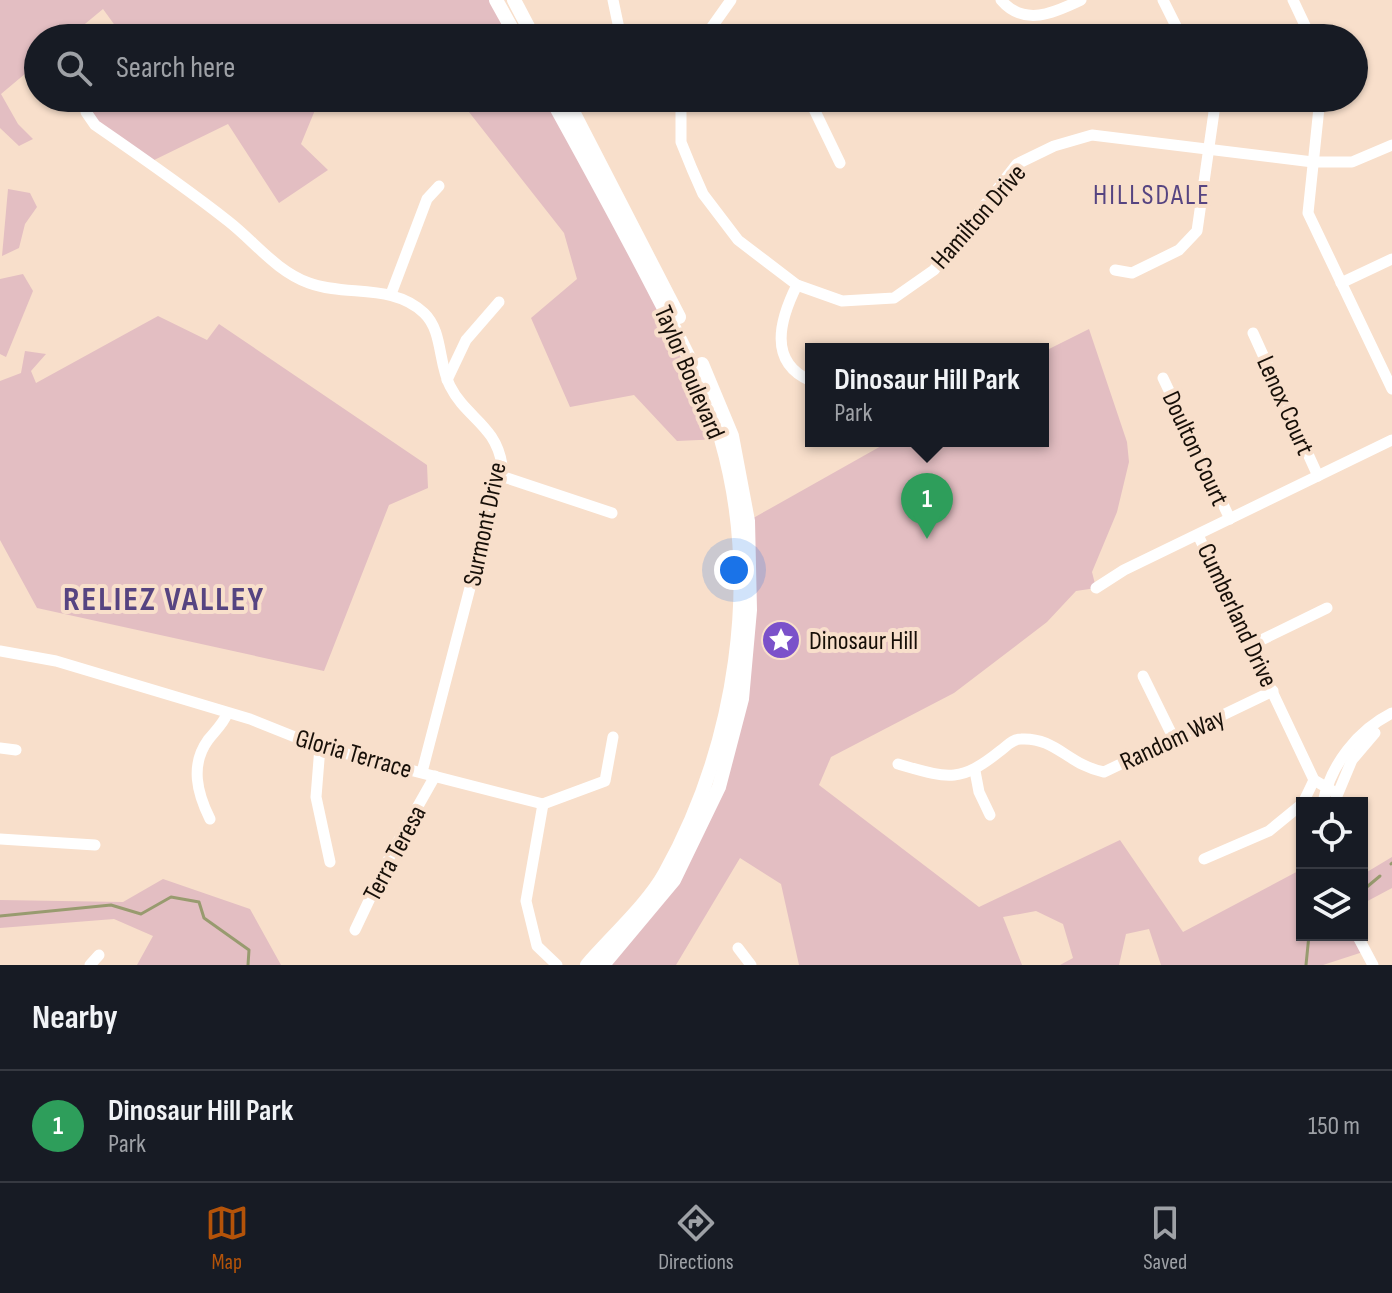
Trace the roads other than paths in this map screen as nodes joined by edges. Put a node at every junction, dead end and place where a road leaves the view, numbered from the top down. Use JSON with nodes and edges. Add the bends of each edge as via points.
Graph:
{"nodes":[{"id":1,"x":496,"y":0,"type":"edge"},
{"id":2,"x":514,"y":0,"type":"edge"},
{"id":3,"x":613,"y":0,"type":"edge"},
{"id":4,"x":731,"y":0,"type":"edge"},
{"id":5,"x":1001,"y":0,"type":"edge"},
{"id":6,"x":1081,"y":0,"type":"edge"},
{"id":7,"x":1163,"y":0,"type":"edge"},
{"id":8,"x":1293,"y":0,"type":"edge"},
{"id":9,"x":509,"y":24,"type":"edge"},
{"id":10,"x":527,"y":24,"type":"edge"},
{"id":11,"x":618,"y":24,"type":"edge"},
{"id":12,"x":713,"y":24,"type":"edge"},
{"id":13,"x":1175,"y":24,"type":"edge"},
{"id":14,"x":1304,"y":24,"type":"edge"},
{"id":15,"x":86,"y":112,"type":"dead end"},
{"id":16,"x":558,"y":112,"type":"edge"},
{"id":17,"x":573,"y":112,"type":"edge"},
{"id":18,"x":680,"y":112,"type":"edge"},
{"id":19,"x":815,"y":112,"type":"edge"},
{"id":20,"x":1214,"y":112,"type":"edge"},
{"id":21,"x":1318,"y":112,"type":"edge"},
{"id":22,"x":1392,"y":145,"type":"edge"},
{"id":23,"x":1210,"y":151,"type":"junction"},
{"id":24,"x":1313,"y":162,"type":"junction"},
{"id":25,"x":840,"y":163,"type":"dead end"},
{"id":26,"x":439,"y":186,"type":"dead end"},
{"id":27,"x":1392,"y":259,"type":"edge"},
{"id":28,"x":1115,"y":270,"type":"dead end"},
{"id":29,"x":1341,"y":283,"type":"junction"},
{"id":30,"x":797,"y":285,"type":"junction"},
{"id":31,"x":391,"y":294,"type":"junction"},
{"id":32,"x":499,"y":302,"type":"dead end"},
{"id":33,"x":1253,"y":333,"type":"dead end"},
{"id":34,"x":805,"y":378,"type":"edge"},
{"id":35,"x":1163,"y":378,"type":"dead end"},
{"id":36,"x":447,"y":380,"type":"junction"},
{"id":37,"x":1392,"y":389,"type":"edge"},
{"id":38,"x":1392,"y":440,"type":"edge"},
{"id":39,"x":498,"y":475,"type":"junction"},
{"id":40,"x":1318,"y":476,"type":"junction"},
{"id":41,"x":612,"y":513,"type":"dead end"},
{"id":42,"x":1230,"y":519,"type":"junction"},
{"id":43,"x":1198,"y":535,"type":"junction"},
{"id":44,"x":1096,"y":588,"type":"dead end"},
{"id":45,"x":1327,"y":608,"type":"dead end"},
{"id":46,"x":1251,"y":645,"type":"junction"},
{"id":47,"x":0,"y":651,"type":"edge"},
{"id":48,"x":1143,"y":676,"type":"dead end"},
{"id":49,"x":1273,"y":691,"type":"junction"},
{"id":50,"x":1392,"y":713,"type":"edge"},
{"id":51,"x":227,"y":714,"type":"junction"},
{"id":52,"x":1392,"y":720,"type":"edge"},
{"id":53,"x":613,"y":737,"type":"dead end"},
{"id":54,"x":1174,"y":739,"type":"junction"},
{"id":55,"x":320,"y":747,"type":"junction"},
{"id":56,"x":0,"y":748,"type":"edge"},
{"id":57,"x":16,"y":750,"type":"dead end"},
{"id":58,"x":898,"y":764,"type":"dead end"},
{"id":59,"x":975,"y":771,"type":"junction"},
{"id":60,"x":422,"y":772,"type":"junction"},
{"id":61,"x":435,"y":776,"type":"junction"},
{"id":62,"x":1314,"y":780,"type":"junction"},
{"id":63,"x":1332,"y":795,"type":"edge"},
{"id":64,"x":1306,"y":797,"type":"edge"},
{"id":65,"x":543,"y":804,"type":"junction"},
{"id":66,"x":1296,"y":809,"type":"edge"},
{"id":67,"x":990,"y":815,"type":"dead end"},
{"id":68,"x":210,"y":819,"type":"dead end"},
{"id":69,"x":0,"y":839,"type":"edge"},
{"id":70,"x":95,"y":845,"type":"dead end"},
{"id":71,"x":1204,"y":859,"type":"dead end"},
{"id":72,"x":330,"y":862,"type":"dead end"},
{"id":73,"x":355,"y":930,"type":"dead end"},
{"id":74,"x":1360,"y":941,"type":"edge"},
{"id":75,"x":738,"y":948,"type":"dead end"},
{"id":76,"x":99,"y":955,"type":"dead end"},
{"id":77,"x":90,"y":965,"type":"edge"},
{"id":78,"x":557,"y":965,"type":"edge"},
{"id":79,"x":587,"y":965,"type":"edge"},
{"id":80,"x":603,"y":965,"type":"edge"},
{"id":81,"x":751,"y":965,"type":"edge"},
{"id":82,"x":1373,"y":965,"type":"edge"}],
"edges":[{"from":1,"to":9,"type":"main road"},
{"from":2,"to":10,"type":"main road"},
{"from":3,"to":11,"type":"street"},
{"from":4,"to":12,"type":"street"},
{"from":5,"to":6,"type":"street","via":[[1020,15],[1039,17]]},
{"from":7,"to":13,"type":"street"},
{"from":8,"to":14,"type":"street"},
{"from":15,"to":31,"type":"street","name":"Surmont Drive","via":[[95,125],[241,231],[286,272],[322,286]]},
{"from":16,"to":79,"type":"main road","name":"Taylor Boulevard","via":[[688,356],[721,439],[737,522],[739,616],[731,698],[707,781],[664,875]]},
{"from":17,"to":80,"type":"main road","name":"Taylor Boulevard","via":[[698,355],[732,436],[748,521],[750,610],[742,699],[719,787],[674,880]]},
{"from":18,"to":30,"type":"street","name":"Hamilton Drive","via":[[681,142],[703,194],[738,240]]},
{"from":19,"to":25,"type":"street"},
{"from":20,"to":23,"type":"street"},
{"from":21,"to":24,"type":"street"},
{"from":22,"to":24,"type":"street","name":"Hamilton Drive","via":[[1352,162]]},
{"from":23,"to":24,"type":"street","name":"Hamilton Drive"},
{"from":23,"to":28,"type":"street","via":[[1197,231],[1179,250],[1132,273]]},
{"from":23,"to":30,"type":"street","name":"Hamilton Drive","via":[[1092,135],[1054,146],[1017,164],[934,270],[894,298],[842,301]]},
{"from":24,"to":29,"type":"street","via":[[1308,213]]},
{"from":26,"to":31,"type":"street","via":[[427,199]]},
{"from":27,"to":29,"type":"street"},
{"from":29,"to":37,"type":"street"},
{"from":30,"to":34,"type":"street","via":[[782,315],[784,357]]},
{"from":31,"to":36,"type":"street","name":"Surmont Drive","via":[[425,314],[436,331]]},
{"from":32,"to":36,"type":"street","via":[[466,340]]},
{"from":33,"to":40,"type":"street","name":"Lenox Court"},
{"from":35,"to":42,"type":"street","name":"Doulton Court"},
{"from":36,"to":39,"type":"street","name":"Surmont Drive","via":[[499,447]]},
{"from":38,"to":40,"type":"street","name":"Cumberland Drive"},
{"from":39,"to":41,"type":"street"},
{"from":39,"to":60,"type":"street","name":"Surmont Drive"},
{"from":40,"to":42,"type":"street","name":"Cumberland Drive"},
{"from":42,"to":43,"type":"street","name":"Cumberland Drive"},
{"from":43,"to":44,"type":"street"},
{"from":43,"to":46,"type":"street","name":"Cumberland Drive"},
{"from":45,"to":46,"type":"street"},
{"from":46,"to":49,"type":"street","name":"Cumberland Drive"},
{"from":47,"to":51,"type":"street","name":"Gloria Terrace","via":[[56,661]]},
{"from":48,"to":54,"type":"street"},
{"from":49,"to":54,"type":"street","name":"Random Way"},
{"from":49,"to":62,"type":"street","name":"Cumberland Drive"},
{"from":50,"to":63,"type":"street","via":[[1358,737],[1343,757]]},
{"from":51,"to":55,"type":"street","name":"Gloria Terrace"},
{"from":51,"to":68,"type":"street","via":[[204,746],[197,769],[199,795]]},
{"from":52,"to":63,"type":"street","via":[[1365,742]]},
{"from":53,"to":65,"type":"street","via":[[605,781]]},
{"from":54,"to":59,"type":"street","name":"Random Way","via":[[1104,772],[1082,768],[1042,739],[1016,739]]},
{"from":55,"to":60,"type":"street","name":"Gloria Terrace"},
{"from":55,"to":72,"type":"street","via":[[316,797]]},
{"from":56,"to":57,"type":"street"},
{"from":58,"to":59,"type":"street","via":[[948,778]]},
{"from":59,"to":67,"type":"street"},
{"from":60,"to":61,"type":"street","name":"Gloria Terrace"},
{"from":61,"to":65,"type":"street","name":"Gloria Terrace"},
{"from":61,"to":73,"type":"street","name":"Terra Teresa"},
{"from":62,"to":63,"type":"street"},
{"from":62,"to":64,"type":"street"},
{"from":65,"to":78,"type":"street","via":[[526,901],[537,946]]},
{"from":66,"to":71,"type":"street","via":[[1269,831]]},
{"from":69,"to":70,"type":"street"},
{"from":74,"to":82,"type":"street"},
{"from":75,"to":81,"type":"street"},
{"from":76,"to":77,"type":"street"}]}
